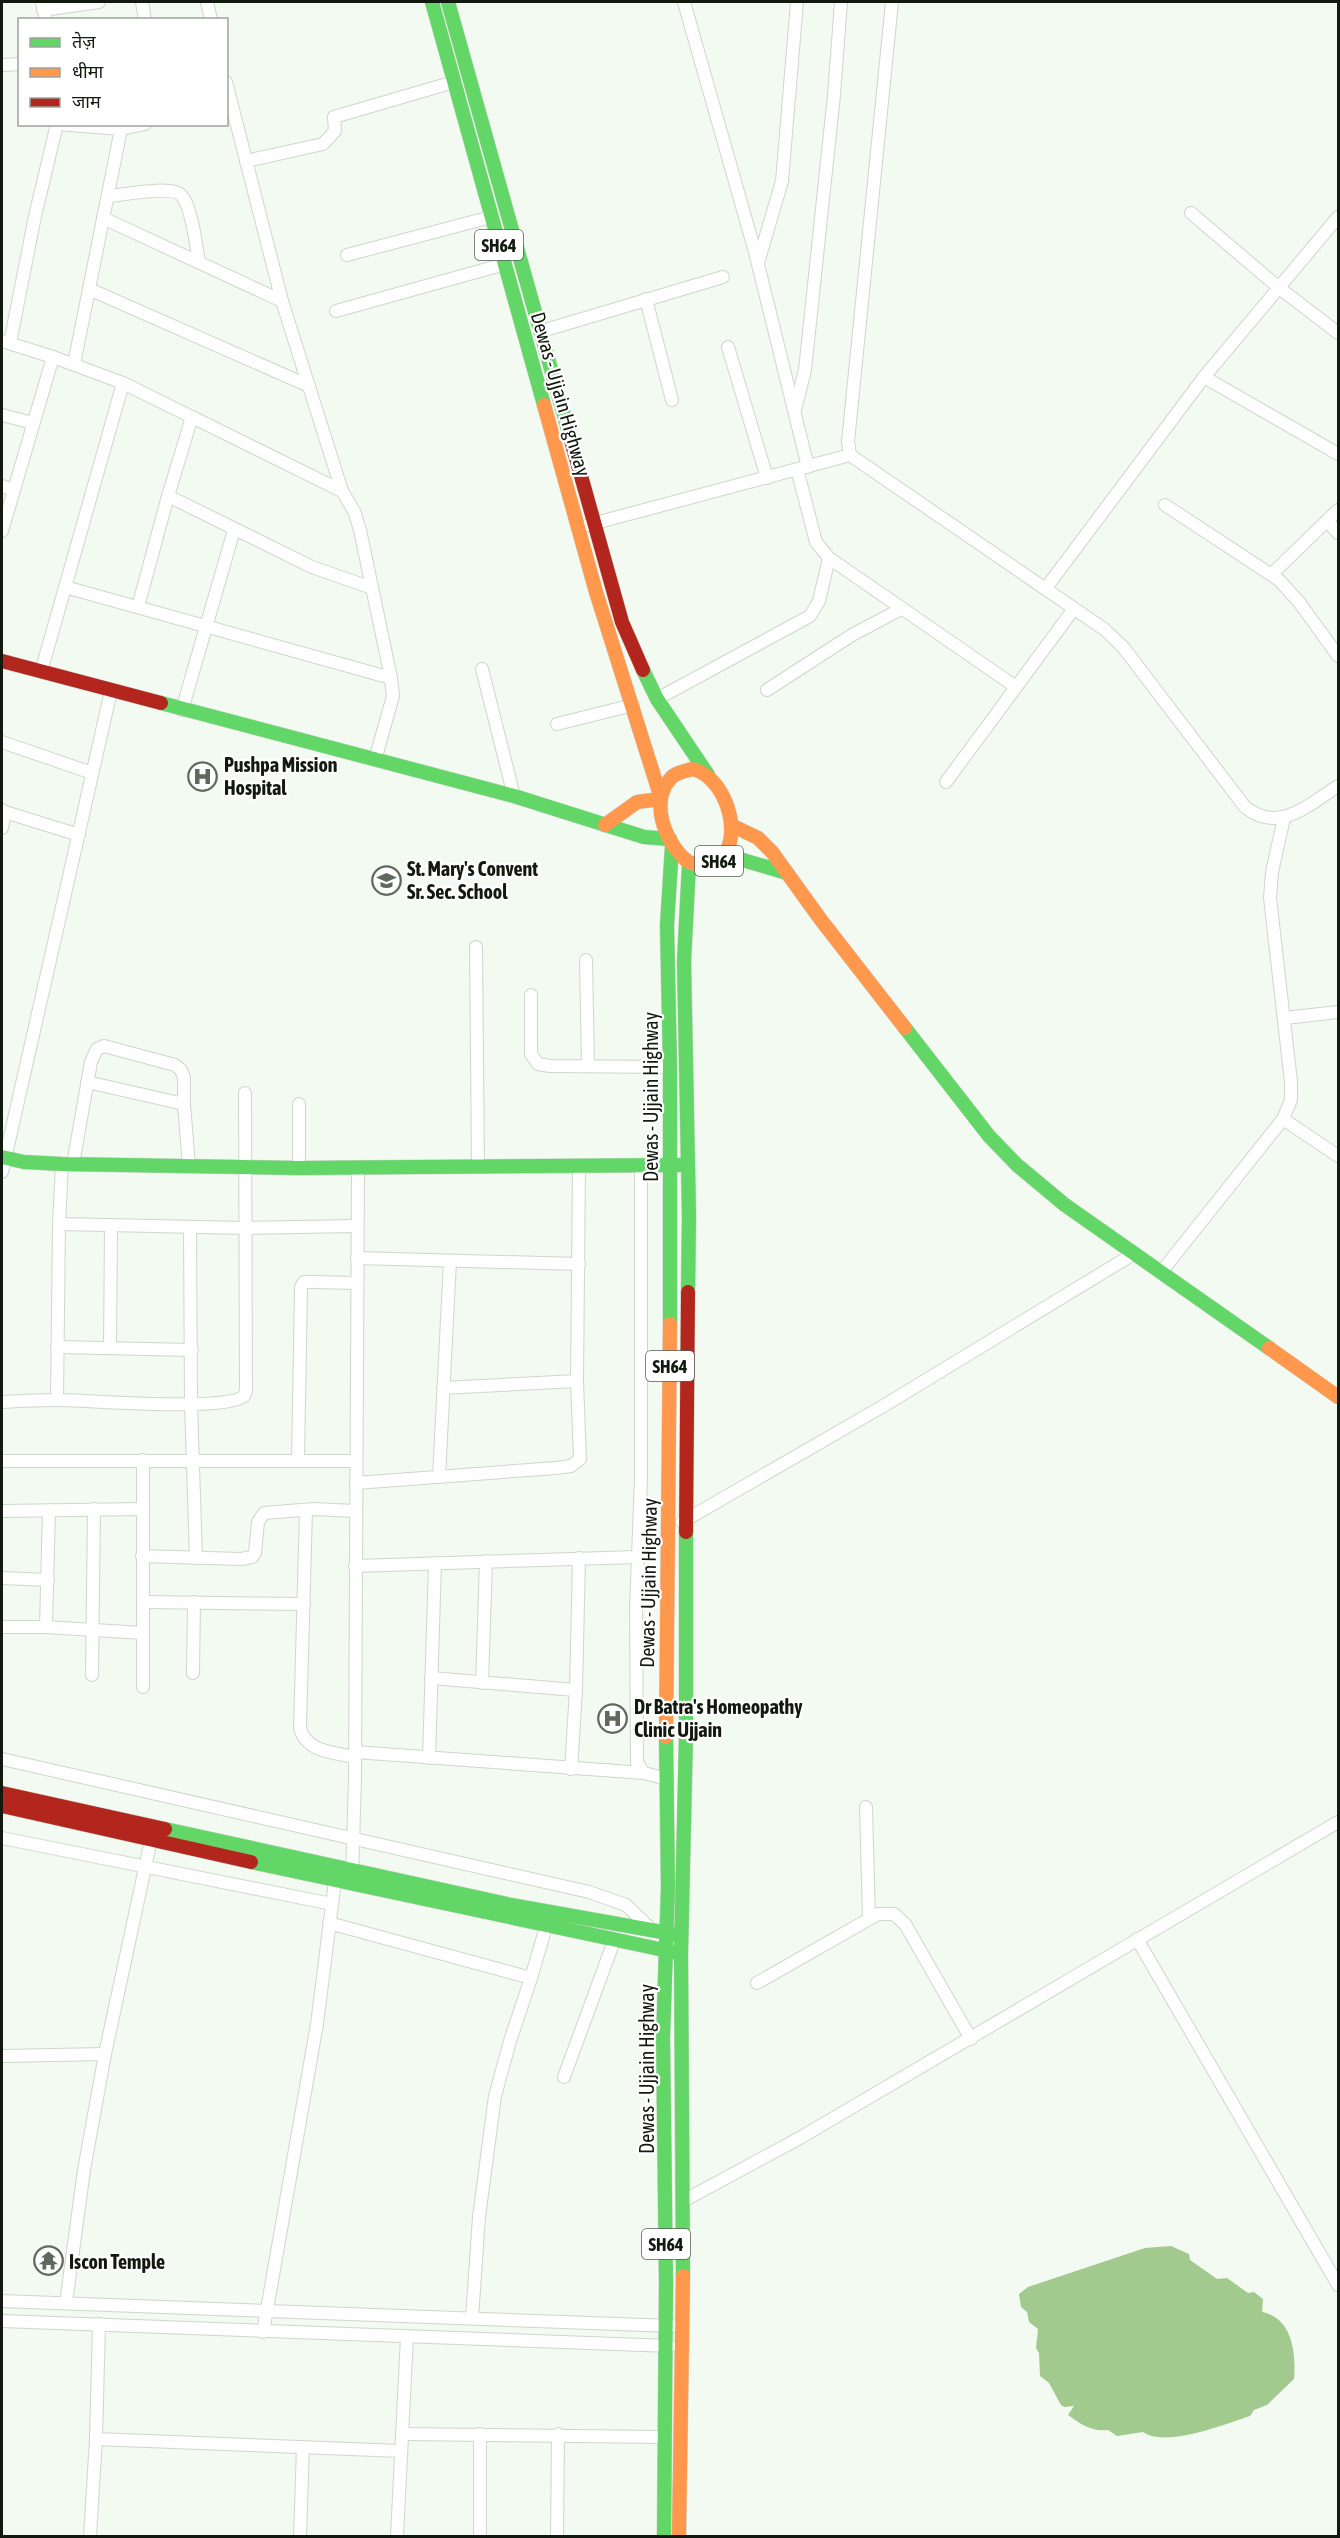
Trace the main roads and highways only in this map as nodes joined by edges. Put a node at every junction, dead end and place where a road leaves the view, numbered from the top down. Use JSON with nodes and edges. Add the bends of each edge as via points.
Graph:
{"nodes":[{"id":1,"x":432,"y":2,"type":"edge"},
{"id":2,"x":448,"y":2,"type":"edge"},
{"id":3,"x":2,"y":661,"type":"edge"},
{"id":4,"x":708,"y":775,"type":"junction"},
{"id":5,"x":660,"y":797,"type":"junction"},
{"id":6,"x":605,"y":825,"type":"junction"},
{"id":7,"x":731,"y":825,"type":"junction"},
{"id":8,"x":671,"y":843,"type":"junction"},
{"id":9,"x":726,"y":855,"type":"junction"},
{"id":10,"x":689,"y":864,"type":"junction"},
{"id":11,"x":788,"y":873,"type":"junction"},
{"id":12,"x":3,"y":1163,"type":"edge"},
{"id":13,"x":688,"y":1165,"type":"junction"},
{"id":14,"x":670,"y":1166,"type":"junction"},
{"id":15,"x":1338,"y":1397,"type":"edge"},
{"id":16,"x":2,"y":1792,"type":"edge"},
{"id":17,"x":2,"y":1806,"type":"edge"},
{"id":18,"x":660,"y":1932,"type":"junction"},
{"id":19,"x":682,"y":1935,"type":"junction"},
{"id":20,"x":666,"y":1952,"type":"junction"},
{"id":21,"x":681,"y":1953,"type":"junction"},
{"id":22,"x":663,"y":2030,"type":"junction"},
{"id":23,"x":681,"y":2030,"type":"junction"},
{"id":24,"x":664,"y":2536,"type":"edge"},
{"id":25,"x":679,"y":2536,"type":"edge"}],
"edges":[{"from":1,"to":5,"type":"main road","name":"Dewas - Ujjain Highway","number":"SH64","via":[[614,651]]},
{"from":2,"to":4,"type":"main road","name":"Dewas - Ujjain Highway","number":"SH64","via":[[622,622],[657,699]]},
{"from":3,"to":6,"type":"main road","via":[[514,796]]},
{"from":4,"to":5,"type":"main road","via":[[692,769],[672,774]]},
{"from":4,"to":7,"type":"main road","name":"Dewas - Ujjain Highway","number":"SH64","via":[[717,787]]},
{"from":5,"to":6,"type":"main road","via":[[637,802]]},
{"from":5,"to":8,"type":"main road","name":"Dewas - Ujjain Highway","number":"SH64"},
{"from":6,"to":8,"type":"main road"},
{"from":7,"to":9,"type":"main road","name":"Dewas - Ujjain Highway","number":"SH64","via":[[733,836]]},
{"from":7,"to":11,"type":"main road","via":[[758,838]]},
{"from":8,"to":10,"type":"main road","number":"SH64"},
{"from":8,"to":14,"type":"main road","name":"Dewas - Ujjain Highway","number":"SH64"},
{"from":9,"to":10,"type":"main road","number":"SH64","via":[[708,866]]},
{"from":9,"to":11,"type":"main road"},
{"from":10,"to":13,"type":"main road","name":"Dewas - Ujjain Highway","number":"SH64","via":[[684,961]]},
{"from":11,"to":15,"type":"main road","via":[[827,929],[989,1136],[1041,1185]]},
{"from":12,"to":14,"type":"main road","via":[[299,1168]]},
{"from":13,"to":14,"type":"main road"},
{"from":13,"to":19,"type":"main road","name":"Dewas - Ujjain Highway","number":"SH64"},
{"from":14,"to":18,"type":"main road","name":"Dewas - Ujjain Highway","number":"SH64","via":[[667,1779]]},
{"from":16,"to":18,"type":"main road","via":[[512,1905]]},
{"from":17,"to":20,"type":"main road"},
{"from":18,"to":19,"type":"main road"},
{"from":18,"to":20,"type":"main road","name":"Dewas - Ujjain Highway","number":"SH64"},
{"from":19,"to":21,"type":"main road","name":"Dewas - Ujjain Highway","number":"SH64"},
{"from":20,"to":21,"type":"main road"},
{"from":20,"to":22,"type":"main road","name":"Dewas - Ujjain Highway","number":"SH64"},
{"from":21,"to":23,"type":"main road","name":"Dewas - Ujjain Highway","number":"SH64"},
{"from":22,"to":23,"type":"main road"},
{"from":22,"to":24,"type":"main road","name":"Dewas - Ujjain Highway","number":"SH64"},
{"from":23,"to":25,"type":"main road","name":"Dewas - Ujjain Highway","number":"SH64","via":[[683,2347]]}]}
